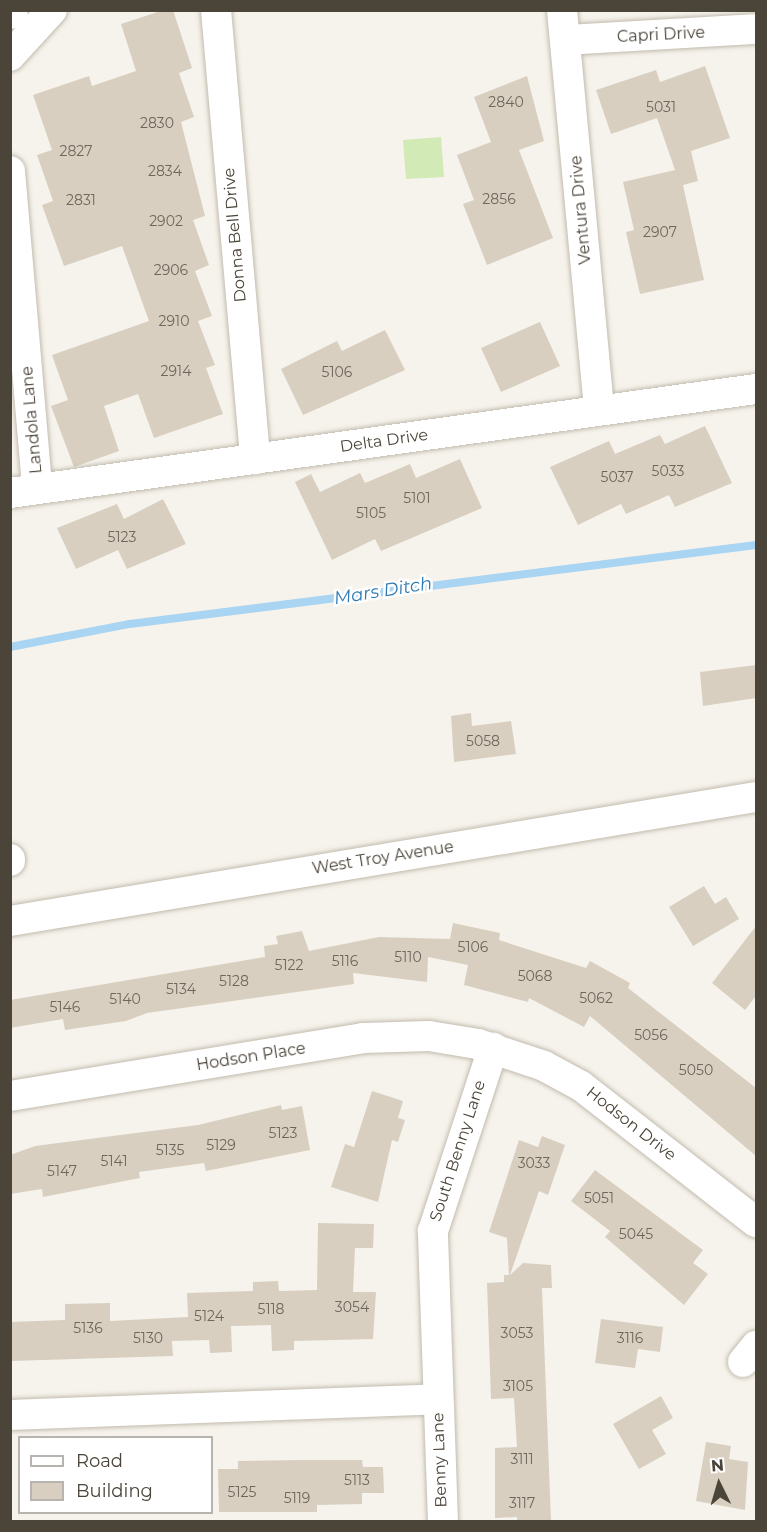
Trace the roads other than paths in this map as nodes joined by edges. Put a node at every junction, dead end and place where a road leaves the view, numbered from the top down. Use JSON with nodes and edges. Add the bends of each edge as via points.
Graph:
{"nodes":[{"id":1,"x":52,"y":10,"type":"edge"},
{"id":2,"x":216,"y":10,"type":"edge"},
{"id":3,"x":562,"y":10,"type":"edge"},
{"id":4,"x":756,"y":29,"type":"edge"},
{"id":5,"x":565,"y":40,"type":"junction"},
{"id":6,"x":10,"y":56,"type":"edge"},
{"id":7,"x":10,"y":171,"type":"edge"},
{"id":8,"x":756,"y":389,"type":"edge"},
{"id":9,"x":599,"y":410,"type":"junction"},
{"id":10,"x":255,"y":459,"type":"junction"},
{"id":11,"x":24,"y":491,"type":"edge"},
{"id":12,"x":756,"y":797,"type":"edge"},
{"id":13,"x":10,"y":921,"type":"edge"},
{"id":14,"x":493,"y":1048,"type":"junction"},
{"id":15,"x":10,"y":1096,"type":"edge"},
{"id":16,"x":756,"y":1222,"type":"edge"},
{"id":17,"x":438,"y":1399,"type":"junction"},
{"id":18,"x":10,"y":1415,"type":"edge"},
{"id":19,"x":443,"y":1521,"type":"edge"}],
"edges":[{"from":1,"to":6,"type":"street"},
{"from":2,"to":10,"type":"street","name":"Donna Bell Drive"},
{"from":3,"to":5,"type":"street","name":"Ventura Drive"},
{"from":4,"to":5,"type":"street","name":"Capri Drive"},
{"from":5,"to":9,"type":"street","name":"Ventura Drive"},
{"from":7,"to":11,"type":"street","name":"Landola Lane"},
{"from":8,"to":9,"type":"street","name":"Delta Drive"},
{"from":9,"to":10,"type":"street","name":"Delta Drive"},
{"from":10,"to":11,"type":"street","name":"Delta Drive"},
{"from":12,"to":13,"type":"street","name":"West Troy Avenue"},
{"from":14,"to":15,"type":"street","name":"Hodson Place","via":[[429,1036],[363,1038]]},
{"from":14,"to":16,"type":"street","name":"Hodson Drive","via":[[582,1086]]},
{"from":14,"to":17,"type":"street","name":"South Benny Lane","via":[[434,1218]]},
{"from":17,"to":18,"type":"street"},
{"from":17,"to":19,"type":"street","name":"Benny Lane"}]}
